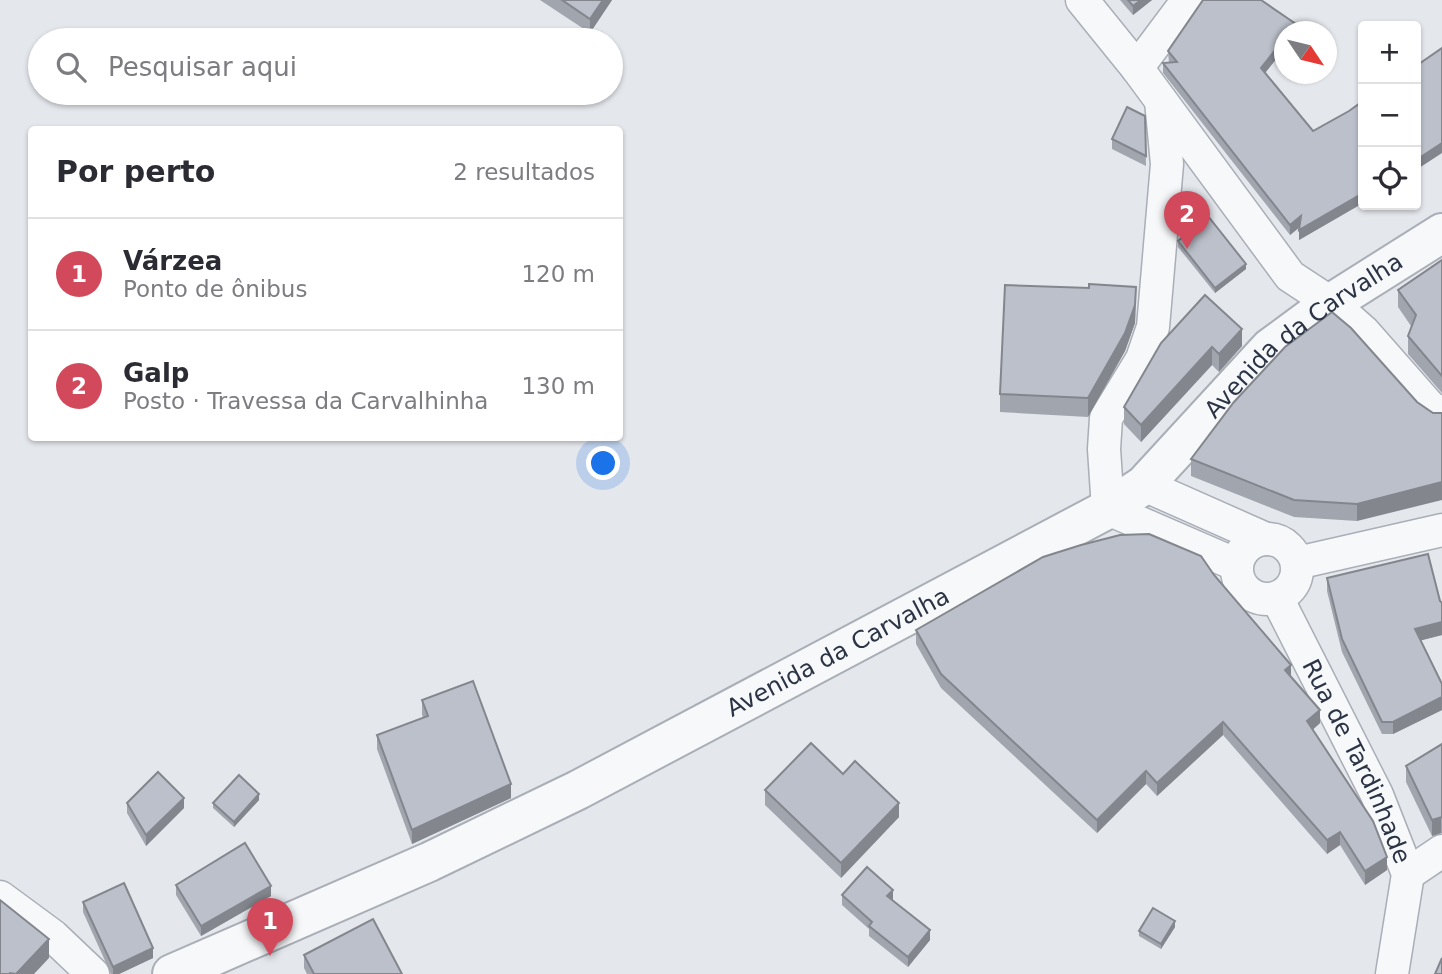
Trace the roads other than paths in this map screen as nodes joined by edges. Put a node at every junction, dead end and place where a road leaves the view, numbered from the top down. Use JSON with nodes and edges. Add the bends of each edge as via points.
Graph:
{"nodes":[{"id":1,"x":1082,"y":0,"type":"edge"},
{"id":2,"x":1188,"y":0,"type":"edge"},
{"id":3,"x":1137,"y":68,"type":"junction"},
{"id":4,"x":1161,"y":101,"type":"junction"},
{"id":5,"x":1442,"y":233,"type":"edge"},
{"id":6,"x":1331,"y":303,"type":"junction"},
{"id":7,"x":1442,"y":414,"type":"edge"},
{"id":8,"x":1144,"y":485,"type":"junction"},
{"id":9,"x":1108,"y":509,"type":"junction"},
{"id":10,"x":1442,"y":530,"type":"edge"},
{"id":11,"x":1266,"y":539,"type":"junction"},
{"id":12,"x":1297,"y":563,"type":"junction"},
{"id":13,"x":1237,"y":565,"type":"junction"},
{"id":14,"x":1278,"y":598,"type":"junction"},
{"id":15,"x":1442,"y":851,"type":"edge"},
{"id":16,"x":1408,"y":874,"type":"junction"},
{"id":17,"x":0,"y":897,"type":"edge"},
{"id":18,"x":93,"y":974,"type":"edge"},
{"id":19,"x":172,"y":974,"type":"edge"},
{"id":20,"x":1392,"y":974,"type":"edge"}],
"edges":[{"from":1,"to":3,"type":"street"},
{"from":2,"to":3,"type":"street"},
{"from":3,"to":4,"type":"street"},
{"from":4,"to":6,"type":"street","via":[[1290,276]]},
{"from":4,"to":9,"type":"street","via":[[1167,164],[1153,327],[1142,359],[1106,418]]},
{"from":5,"to":6,"type":"street","name":"Avenida da Carvalha"},
{"from":6,"to":7,"type":"street","via":[[1364,332],[1430,407]]},
{"from":6,"to":8,"type":"street","name":"Avenida da Carvalha","via":[[1270,348]]},
{"from":8,"to":9,"type":"street","name":"Avenida da Carvalha"},
{"from":8,"to":11,"type":"street"},
{"from":9,"to":13,"type":"street"},
{"from":9,"to":19,"type":"street","name":"Avenida da Carvalha","via":[[578,790],[429,862]]},
{"from":10,"to":12,"type":"street"},
{"from":11,"to":12,"type":"street","via":[[1286,545]]},
{"from":11,"to":13,"type":"street","via":[[1247,547]]},
{"from":12,"to":14,"type":"street","via":[[1292,588]]},
{"from":13,"to":14,"type":"street","via":[[1247,593],[1267,600]]},
{"from":14,"to":16,"type":"street","name":"Rua de Tardinhade","via":[[1377,795]]},
{"from":15,"to":16,"type":"street"},
{"from":16,"to":20,"type":"street","name":"Rua de Tardinhade"},
{"from":17,"to":18,"type":"street","via":[[53,936]]}]}
